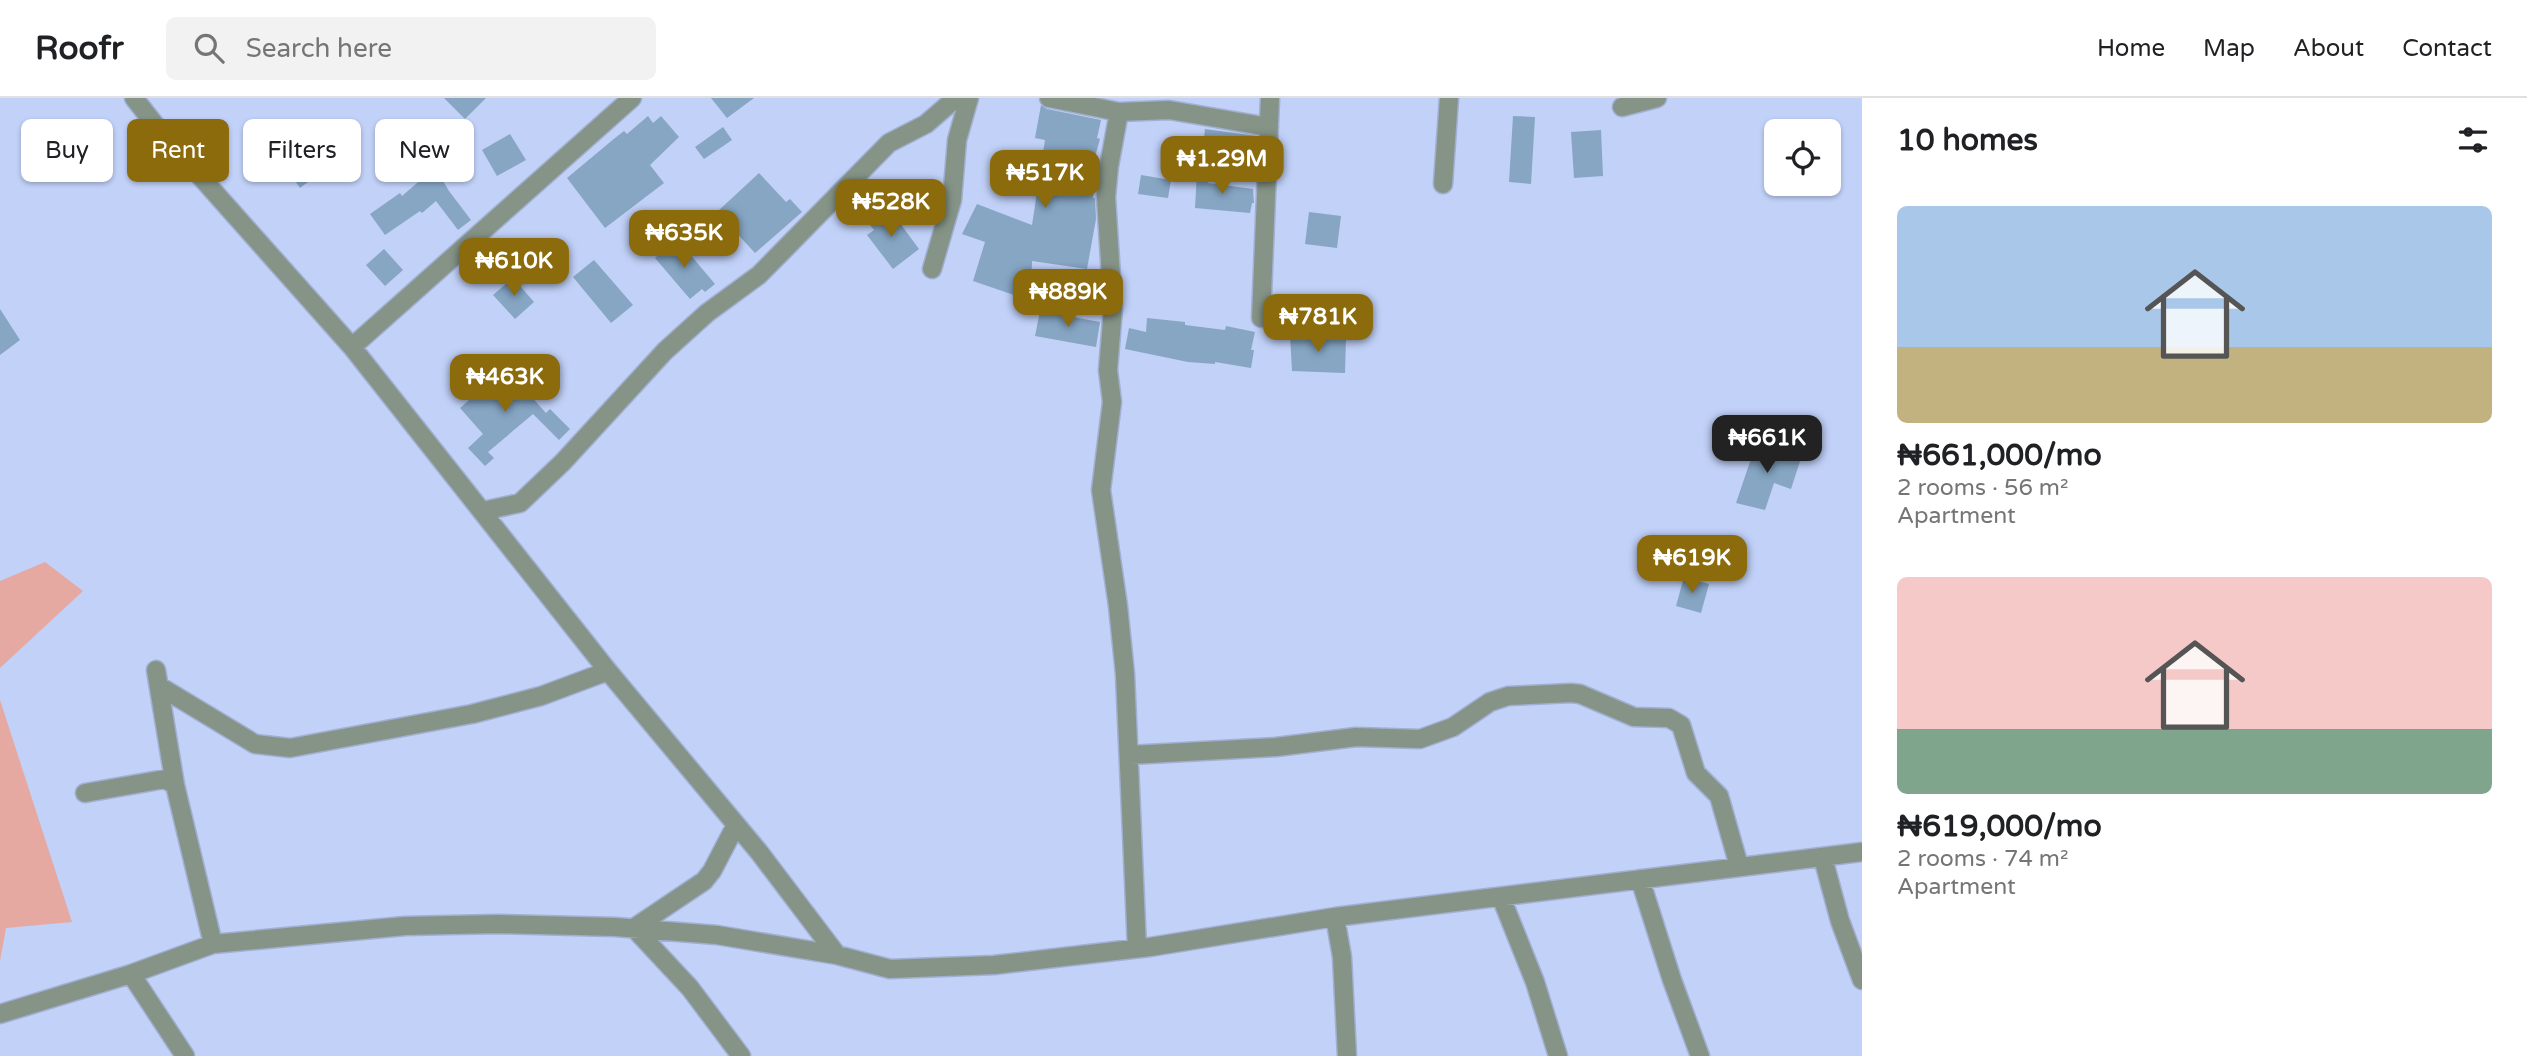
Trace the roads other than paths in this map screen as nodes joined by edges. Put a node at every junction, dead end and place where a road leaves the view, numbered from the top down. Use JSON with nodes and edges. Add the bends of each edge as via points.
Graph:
{"nodes":[{"id":1,"x":134,"y":98,"type":"edge"},
{"id":2,"x":632,"y":98,"type":"edge"},
{"id":3,"x":956,"y":98,"type":"edge"},
{"id":4,"x":969,"y":98,"type":"edge"},
{"id":5,"x":1049,"y":98,"type":"edge"},
{"id":6,"x":1270,"y":98,"type":"edge"},
{"id":7,"x":1449,"y":98,"type":"edge"},
{"id":8,"x":1657,"y":98,"type":"edge"},
{"id":9,"x":1170,"y":104,"type":"edge"},
{"id":10,"x":1622,"y":107,"type":"dead end"},
{"id":11,"x":1119,"y":112,"type":"junction"},
{"id":12,"x":1269,"y":127,"type":"junction"},
{"id":13,"x":1443,"y":184,"type":"dead end"},
{"id":14,"x":932,"y":269,"type":"dead end"},
{"id":15,"x":1261,"y":318,"type":"dead end"},
{"id":16,"x":352,"y":347,"type":"junction"},
{"id":17,"x":483,"y":511,"type":"junction"},
{"id":18,"x":608,"y":671,"type":"junction"},
{"id":19,"x":1130,"y":755,"type":"junction"},
{"id":20,"x":175,"y":785,"type":"junction"},
{"id":21,"x":85,"y":793,"type":"dead end"},
{"id":22,"x":736,"y":825,"type":"junction"},
{"id":23,"x":1862,"y":852,"type":"edge"},
{"id":24,"x":1824,"y":858,"type":"junction"},
{"id":25,"x":1740,"y":866,"type":"junction"},
{"id":26,"x":1640,"y":879,"type":"junction"},
{"id":27,"x":1501,"y":897,"type":"junction"},
{"id":28,"x":1335,"y":917,"type":"junction"},
{"id":29,"x":634,"y":928,"type":"junction"},
{"id":30,"x":213,"y":944,"type":"junction"},
{"id":31,"x":1137,"y":948,"type":"junction"},
{"id":32,"x":836,"y":955,"type":"junction"},
{"id":33,"x":131,"y":974,"type":"junction"},
{"id":34,"x":1862,"y":980,"type":"edge"},
{"id":35,"x":0,"y":1014,"type":"edge"},
{"id":36,"x":186,"y":1056,"type":"edge"},
{"id":37,"x":741,"y":1056,"type":"edge"},
{"id":38,"x":1347,"y":1056,"type":"edge"},
{"id":39,"x":1558,"y":1056,"type":"edge"},
{"id":40,"x":1700,"y":1056,"type":"edge"}],
"edges":[{"from":1,"to":16,"type":"street"},
{"from":2,"to":16,"type":"street"},
{"from":3,"to":17,"type":"street","via":[[926,124],[889,143],[759,275],[706,313],[665,351],[520,503]]},
{"from":4,"to":14,"type":"street","via":[[957,141],[952,200]]},
{"from":5,"to":11,"type":"street"},
{"from":6,"to":12,"type":"street"},
{"from":7,"to":13,"type":"street"},
{"from":8,"to":10,"type":"street"},
{"from":9,"to":11,"type":"street"},
{"from":9,"to":12,"type":"street"},
{"from":11,"to":19,"type":"street","via":[[1107,189],[1112,402],[1101,480],[1118,606]]},
{"from":12,"to":15,"type":"street"},
{"from":16,"to":17,"type":"street"},
{"from":17,"to":18,"type":"street"},
{"from":18,"to":20,"type":"street","via":[[541,696],[472,714],[290,748],[256,744],[157,678]]},
{"from":18,"to":22,"type":"street"},
{"from":19,"to":25,"type":"street","via":[[1276,747],[1356,737],[1420,739],[1453,727],[1490,702],[1508,696],[1580,694],[1634,717],[1669,718],[1681,725],[1696,773],[1719,796]]},
{"from":19,"to":31,"type":"street"},
{"from":20,"to":21,"type":"street","via":[[165,779]]},
{"from":20,"to":30,"type":"street"},
{"from":22,"to":29,"type":"street","via":[[704,881]]},
{"from":22,"to":32,"type":"street"},
{"from":23,"to":24,"type":"street"},
{"from":24,"to":25,"type":"street"},
{"from":24,"to":34,"type":"street"},
{"from":25,"to":26,"type":"street"},
{"from":26,"to":27,"type":"street"},
{"from":26,"to":40,"type":"street"},
{"from":27,"to":28,"type":"street"},
{"from":27,"to":39,"type":"street"},
{"from":28,"to":31,"type":"street"},
{"from":28,"to":38,"type":"street","via":[[1342,957]]},
{"from":29,"to":30,"type":"street","via":[[497,923],[405,926]]},
{"from":29,"to":32,"type":"street","via":[[717,935]]},
{"from":29,"to":37,"type":"street","via":[[690,988]]},
{"from":30,"to":33,"type":"street"},
{"from":31,"to":32,"type":"street","via":[[994,965],[890,970]]},
{"from":33,"to":35,"type":"street"},
{"from":33,"to":36,"type":"street"}]}
